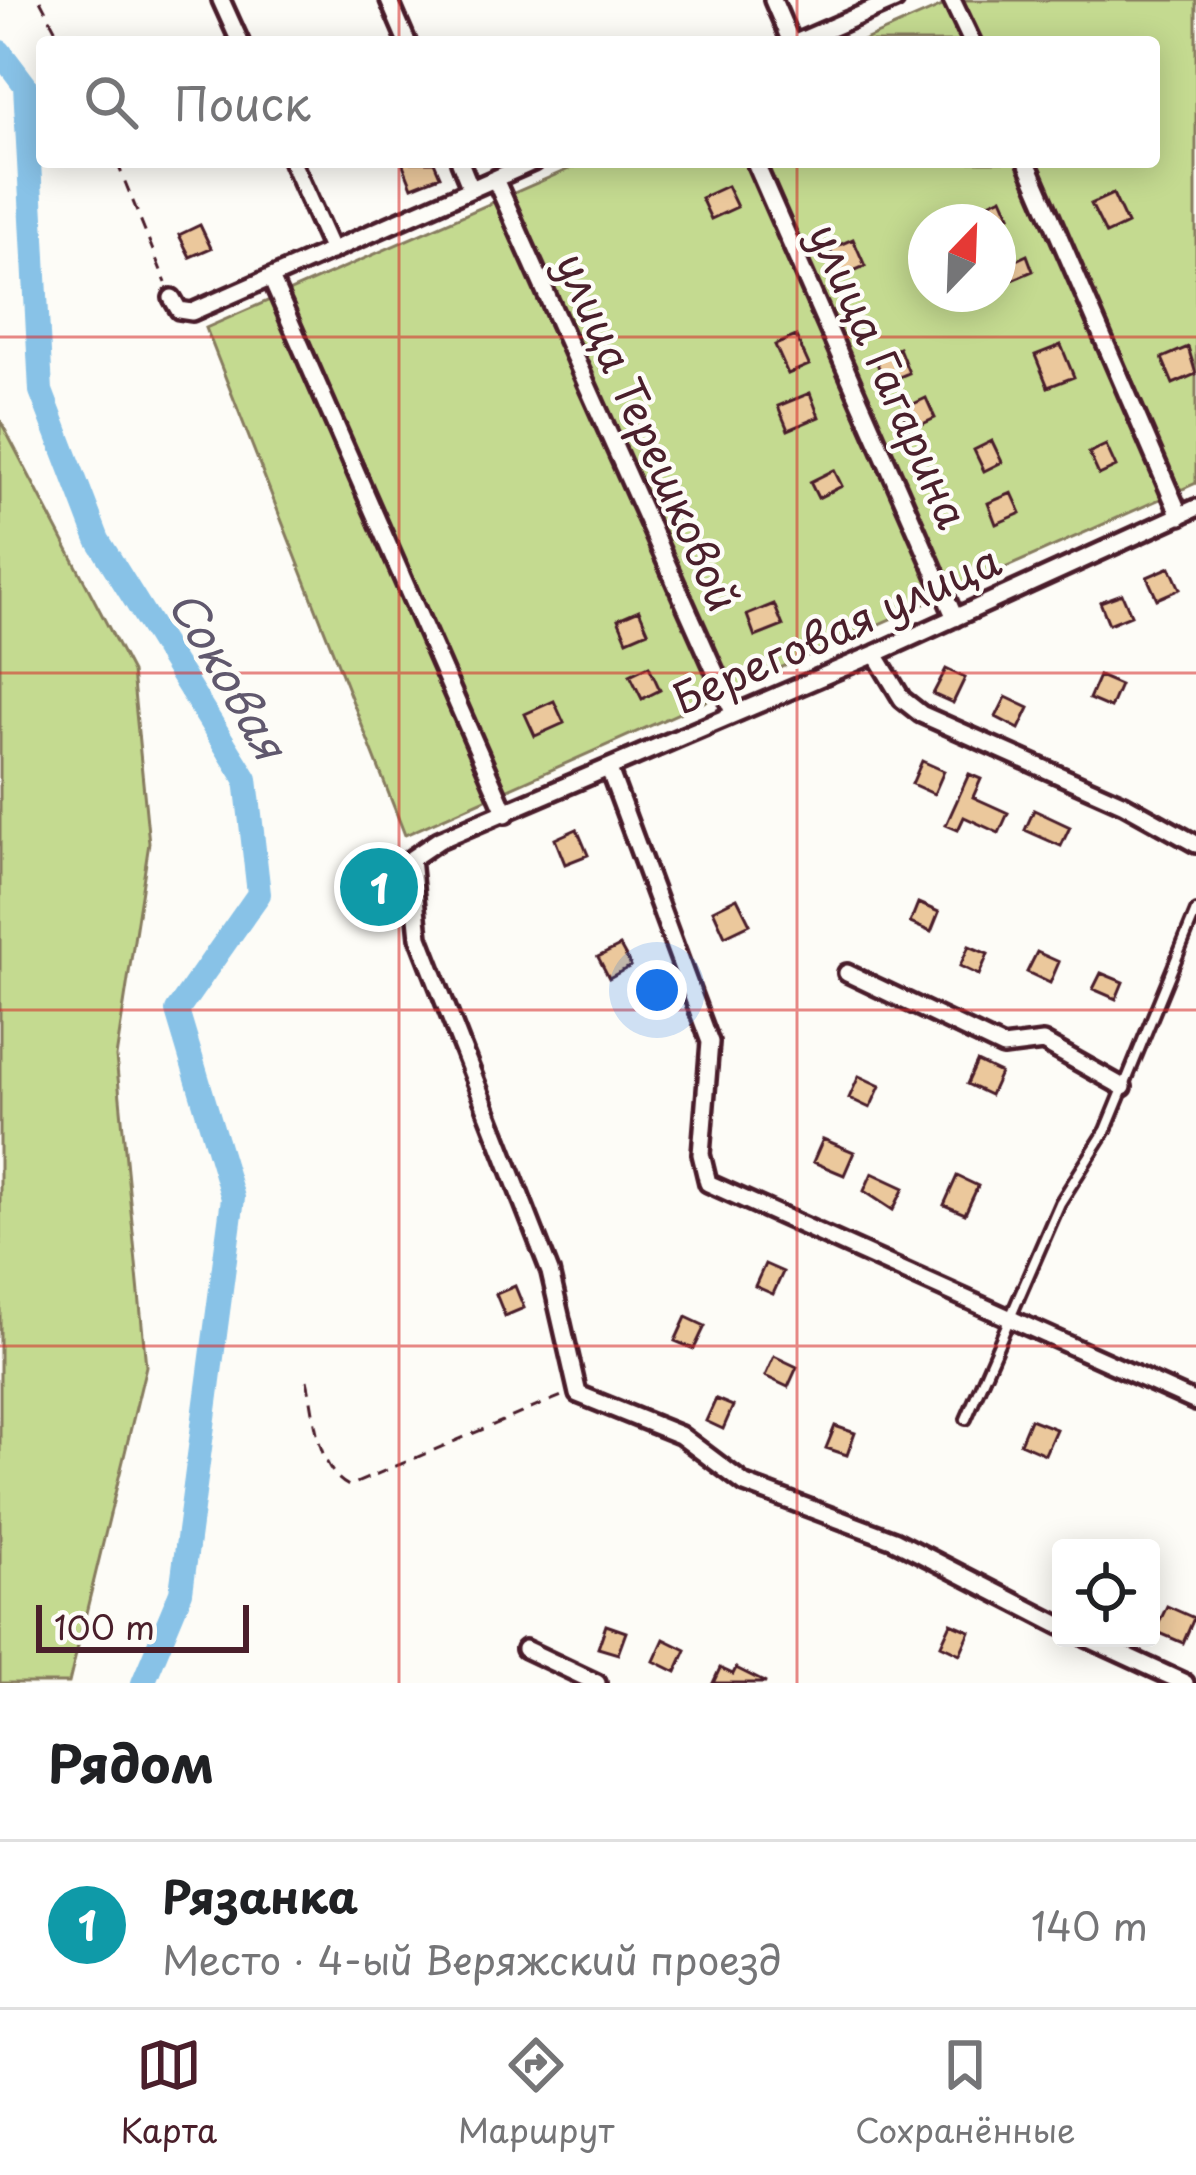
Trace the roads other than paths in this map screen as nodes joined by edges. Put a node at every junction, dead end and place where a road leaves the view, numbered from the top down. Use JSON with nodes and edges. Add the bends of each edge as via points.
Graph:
{"nodes":[{"id":1,"x":221,"y":0,"type":"edge"},
{"id":2,"x":389,"y":0,"type":"edge"},
{"id":3,"x":773,"y":0,"type":"edge"},
{"id":4,"x":896,"y":0,"type":"edge"},
{"id":5,"x":952,"y":0,"type":"edge"},
{"id":6,"x":237,"y":36,"type":"edge"},
{"id":7,"x":404,"y":36,"type":"edge"},
{"id":8,"x":792,"y":36,"type":"edge"},
{"id":9,"x":809,"y":36,"type":"edge"},
{"id":10,"x":969,"y":36,"type":"edge"},
{"id":11,"x":295,"y":168,"type":"edge"},
{"id":12,"x":462,"y":168,"type":"edge"},
{"id":13,"x":519,"y":168,"type":"edge"},
{"id":14,"x":758,"y":168,"type":"edge"},
{"id":15,"x":1030,"y":168,"type":"edge"},
{"id":16,"x":494,"y":179,"type":"junction"},
{"id":17,"x":471,"y":190,"type":"junction"},
{"id":18,"x":332,"y":251,"type":"junction"},
{"id":19,"x":271,"y":278,"type":"junction"},
{"id":20,"x":172,"y":298,"type":"road end"},
{"id":21,"x":1188,"y":512,"type":"edge"},
{"id":22,"x":955,"y":618,"type":"junction"},
{"id":23,"x":875,"y":654,"type":"junction"},
{"id":24,"x":734,"y":714,"type":"junction"},
{"id":25,"x":609,"y":769,"type":"junction"},
{"id":26,"x":506,"y":814,"type":"junction"},
{"id":27,"x":1196,"y":844,"type":"edge"},
{"id":28,"x":1196,"y":911,"type":"edge"},
{"id":29,"x":847,"y":973,"type":"dead end"},
{"id":30,"x":1123,"y":1087,"type":"junction"},
{"id":31,"x":1011,"y":1318,"type":"junction"},
{"id":32,"x":1196,"y":1402,"type":"edge"},
{"id":33,"x":967,"y":1419,"type":"dead end"},
{"id":34,"x":1052,"y":1621,"type":"edge"},
{"id":35,"x":1107,"y":1647,"type":"edge"},
{"id":36,"x":525,"y":1649,"type":"dead end"},
{"id":37,"x":597,"y":1683,"type":"edge"},
{"id":38,"x":1185,"y":1683,"type":"edge"}],
"edges":[{"from":1,"to":6,"type":"street"},
{"from":2,"to":7,"type":"street"},
{"from":3,"to":8,"type":"street"},
{"from":4,"to":9,"type":"street"},
{"from":5,"to":10,"type":"street"},
{"from":11,"to":18,"type":"street"},
{"from":12,"to":17,"type":"street"},
{"from":13,"to":16,"type":"street"},
{"from":14,"to":22,"type":"street","name":"улица Гагарина"},
{"from":15,"to":21,"type":"street"},
{"from":16,"to":17,"type":"street"},
{"from":16,"to":24,"type":"street","name":"улица Терешковой"},
{"from":17,"to":18,"type":"street"},
{"from":18,"to":19,"type":"street"},
{"from":19,"to":20,"type":"street","via":[[192,312]]},
{"from":19,"to":26,"type":"street"},
{"from":21,"to":22,"type":"street","name":"Береговая улица"},
{"from":22,"to":23,"type":"street","name":"Береговая улица"},
{"from":23,"to":24,"type":"street","name":"Береговая улица"},
{"from":23,"to":27,"type":"street","via":[[921,714]]},
{"from":24,"to":25,"type":"street","name":"Береговая улица"},
{"from":25,"to":26,"type":"street","name":"Береговая улица"},
{"from":25,"to":31,"type":"street","via":[[710,1042],[701,1154],[708,1183]]},
{"from":26,"to":34,"type":"street","name":"Береговая улица","via":[[411,860],[419,937],[550,1271],[578,1394],[693,1442],[745,1484],[894,1540]]},
{"from":28,"to":30,"type":"lane"},
{"from":29,"to":30,"type":"street","via":[[1003,1047],[1043,1042]]},
{"from":30,"to":31,"type":"lane","via":[[1060,1203]]},
{"from":31,"to":32,"type":"street"},
{"from":31,"to":33,"type":"lane"},
{"from":35,"to":38,"type":"street"},
{"from":36,"to":37,"type":"street"}]}
